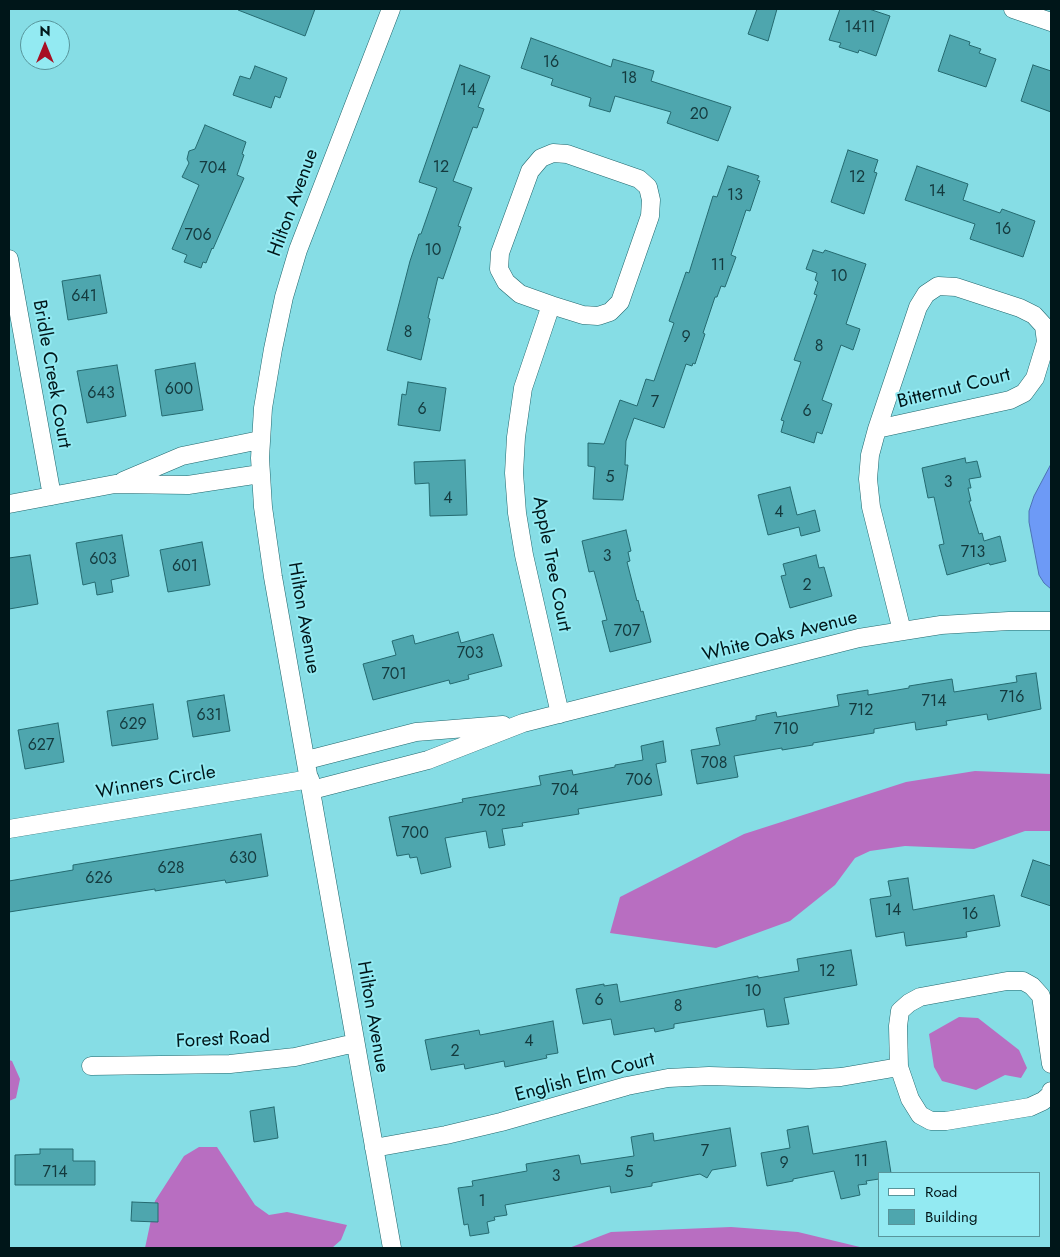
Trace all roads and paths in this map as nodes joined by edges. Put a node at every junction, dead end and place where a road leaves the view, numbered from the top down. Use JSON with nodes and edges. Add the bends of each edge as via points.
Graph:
{"nodes":[{"id":1,"x":391,"y":9,"type":"edge"},
{"id":2,"x":1013,"y":9,"type":"edge"},
{"id":3,"x":1051,"y":22,"type":"edge"},
{"id":4,"x":9,"y":259,"type":"edge"},
{"id":5,"x":551,"y":305,"type":"junction"},
{"id":6,"x":877,"y":429,"type":"junction"},
{"id":7,"x":260,"y":440,"type":"junction"},
{"id":8,"x":260,"y":474,"type":"junction"},
{"id":9,"x":115,"y":484,"type":"junction"},
{"id":10,"x":52,"y":496,"type":"junction"},
{"id":11,"x":9,"y":504,"type":"edge"},
{"id":12,"x":1051,"y":621,"type":"edge"},
{"id":13,"x":902,"y":631,"type":"junction"},
{"id":14,"x":560,"y":714,"type":"junction"},
{"id":15,"x":523,"y":723,"type":"junction"},
{"id":16,"x":307,"y":760,"type":"junction"},
{"id":17,"x":311,"y":784,"type":"junction"},
{"id":18,"x":9,"y":829,"type":"edge"},
{"id":19,"x":355,"y":1042,"type":"junction"},
{"id":20,"x":1051,"y":1064,"type":"edge"},
{"id":21,"x":91,"y":1066,"type":"dead end"},
{"id":22,"x":899,"y":1067,"type":"junction"},
{"id":23,"x":1051,"y":1091,"type":"edge"},
{"id":24,"x":374,"y":1148,"type":"junction"},
{"id":25,"x":392,"y":1248,"type":"edge"}],
"edges":[{"from":1,"to":7,"type":"street","name":"Hilton Avenue","via":[[298,250],[273,349]]},
{"from":2,"to":3,"type":"street"},
{"from":4,"to":10,"type":"street","name":"Bridle Creek Court"},
{"from":5,"to":5,"type":"street","via":[[598,316],[610,312],[620,302],[650,216],[648,187],[639,180],[567,154],[553,153],[541,158],[530,170],[500,253],[499,269],[506,282],[520,294]]},
{"from":5,"to":14,"type":"street","name":"Apple Tree Court","via":[[523,388],[514,473],[524,555]]},
{"from":6,"to":6,"type":"street","name":"Bitternut Court","via":[[1010,400],[1024,393],[1035,378],[1046,342],[1044,326],[1034,315],[1020,308],[956,287],[938,286],[926,294],[918,307]]},
{"from":6,"to":13,"type":"street","name":"Bitternut Court","via":[[868,479],[871,507]]},
{"from":7,"to":8,"type":"street","name":"Hilton Avenue"},
{"from":7,"to":9,"type":"street","via":[[182,456]]},
{"from":8,"to":9,"type":"street","via":[[188,485]]},
{"from":8,"to":16,"type":"street","name":"Hilton Avenue","via":[[274,577]]},
{"from":9,"to":10,"type":"street"},
{"from":10,"to":11,"type":"street"},
{"from":12,"to":13,"type":"street","name":"White Oaks Avenue","via":[[1000,621]]},
{"from":13,"to":14,"type":"street","name":"White Oaks Avenue","via":[[860,638]]},
{"from":14,"to":15,"type":"street","name":"White Oaks Avenue"},
{"from":15,"to":16,"type":"street","name":"White Oaks Avenue","via":[[416,732]]},
{"from":15,"to":17,"type":"street","name":"White Oaks Avenue","via":[[428,760]]},
{"from":16,"to":17,"type":"street","name":"Hilton Avenue"},
{"from":17,"to":18,"type":"street","name":"Winners Circle"},
{"from":17,"to":19,"type":"street","name":"Hilton Avenue"},
{"from":19,"to":21,"type":"street","name":"Forest Road","via":[[295,1057],[230,1064]]},
{"from":19,"to":24,"type":"street","name":"Hilton Avenue"},
{"from":20,"to":22,"type":"street","via":[[1041,996],[1023,981],[1007,981],[920,997],[909,1002],[900,1012]]},
{"from":22,"to":23,"type":"street","via":[[910,1099],[920,1115],[931,1121],[1030,1107],[1043,1102]]},
{"from":22,"to":24,"type":"street","name":"English Elm Court","via":[[809,1079],[668,1078],[627,1086],[501,1122]]},
{"from":24,"to":25,"type":"street","name":"Hilton Avenue"}]}
